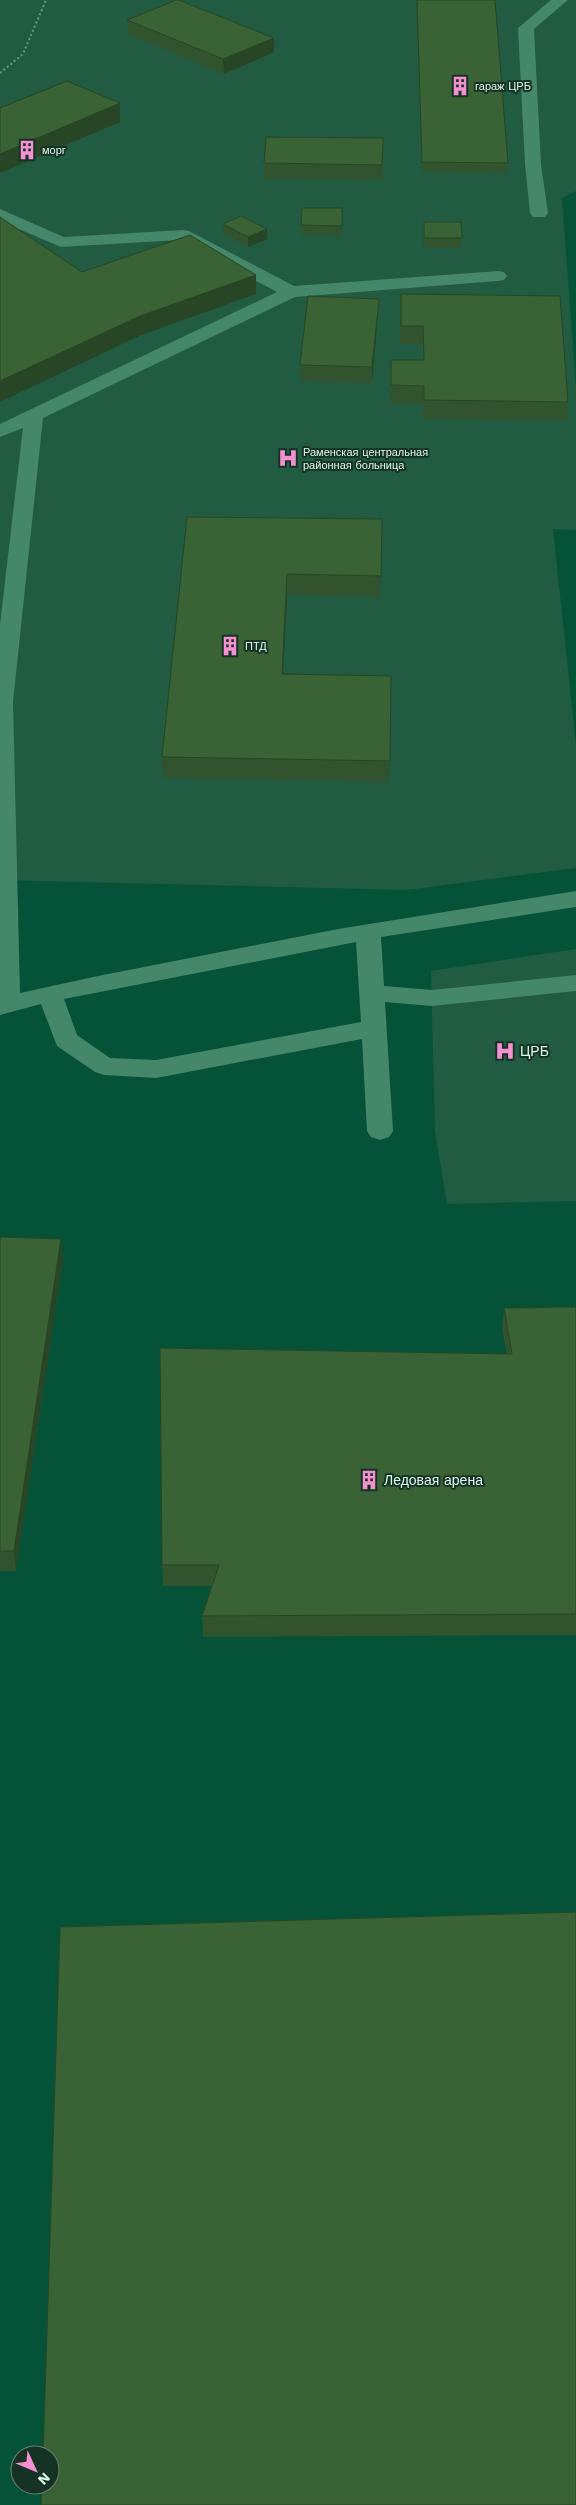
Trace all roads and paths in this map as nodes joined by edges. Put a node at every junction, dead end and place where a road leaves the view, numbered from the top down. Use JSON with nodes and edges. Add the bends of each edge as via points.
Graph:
{"nodes":[{"id":1,"x":46,"y":0,"type":"edge"},
{"id":2,"x":560,"y":0,"type":"edge"},
{"id":3,"x":0,"y":72,"type":"edge"},
{"id":4,"x":539,"y":213,"type":"dead end"},
{"id":5,"x":0,"y":214,"type":"edge"},
{"id":6,"x":498,"y":276,"type":"dead end"},
{"id":7,"x":291,"y":292,"type":"junction"},
{"id":8,"x":34,"y":414,"type":"junction"},
{"id":9,"x":0,"y":431,"type":"edge"},
{"id":10,"x":10,"y":532,"type":"edge"},
{"id":11,"x":576,"y":899,"type":"edge"},
{"id":12,"x":368,"y":932,"type":"junction"},
{"id":13,"x":576,"y":983,"type":"edge"},
{"id":14,"x":372,"y":993,"type":"junction"},
{"id":15,"x":50,"y":994,"type":"junction"},
{"id":16,"x":4,"y":1006,"type":"edge"},
{"id":17,"x":374,"y":1028,"type":"junction"},
{"id":18,"x":380,"y":1131,"type":"dead end"}],
"edges":[{"from":1,"to":3,"type":"path","via":[[23,54]]},
{"from":2,"to":4,"type":"lane","via":[[526,28],[533,164]]},
{"from":5,"to":7,"type":"lane","via":[[61,242],[183,235]]},
{"from":6,"to":7,"type":"lane"},
{"from":7,"to":8,"type":"lane"},
{"from":8,"to":9,"type":"lane"},
{"from":8,"to":10,"type":"lane"},
{"from":10,"to":16,"type":"lane","via":[[2,702]]},
{"from":11,"to":12,"type":"lane","via":[[489,910]]},
{"from":12,"to":14,"type":"lane"},
{"from":12,"to":15,"type":"lane"},
{"from":13,"to":14,"type":"lane","via":[[432,998]]},
{"from":14,"to":17,"type":"lane"},
{"from":15,"to":16,"type":"lane"},
{"from":15,"to":17,"type":"lane","via":[[66,1040],[104,1066],[156,1069]]},
{"from":17,"to":18,"type":"lane"}]}
